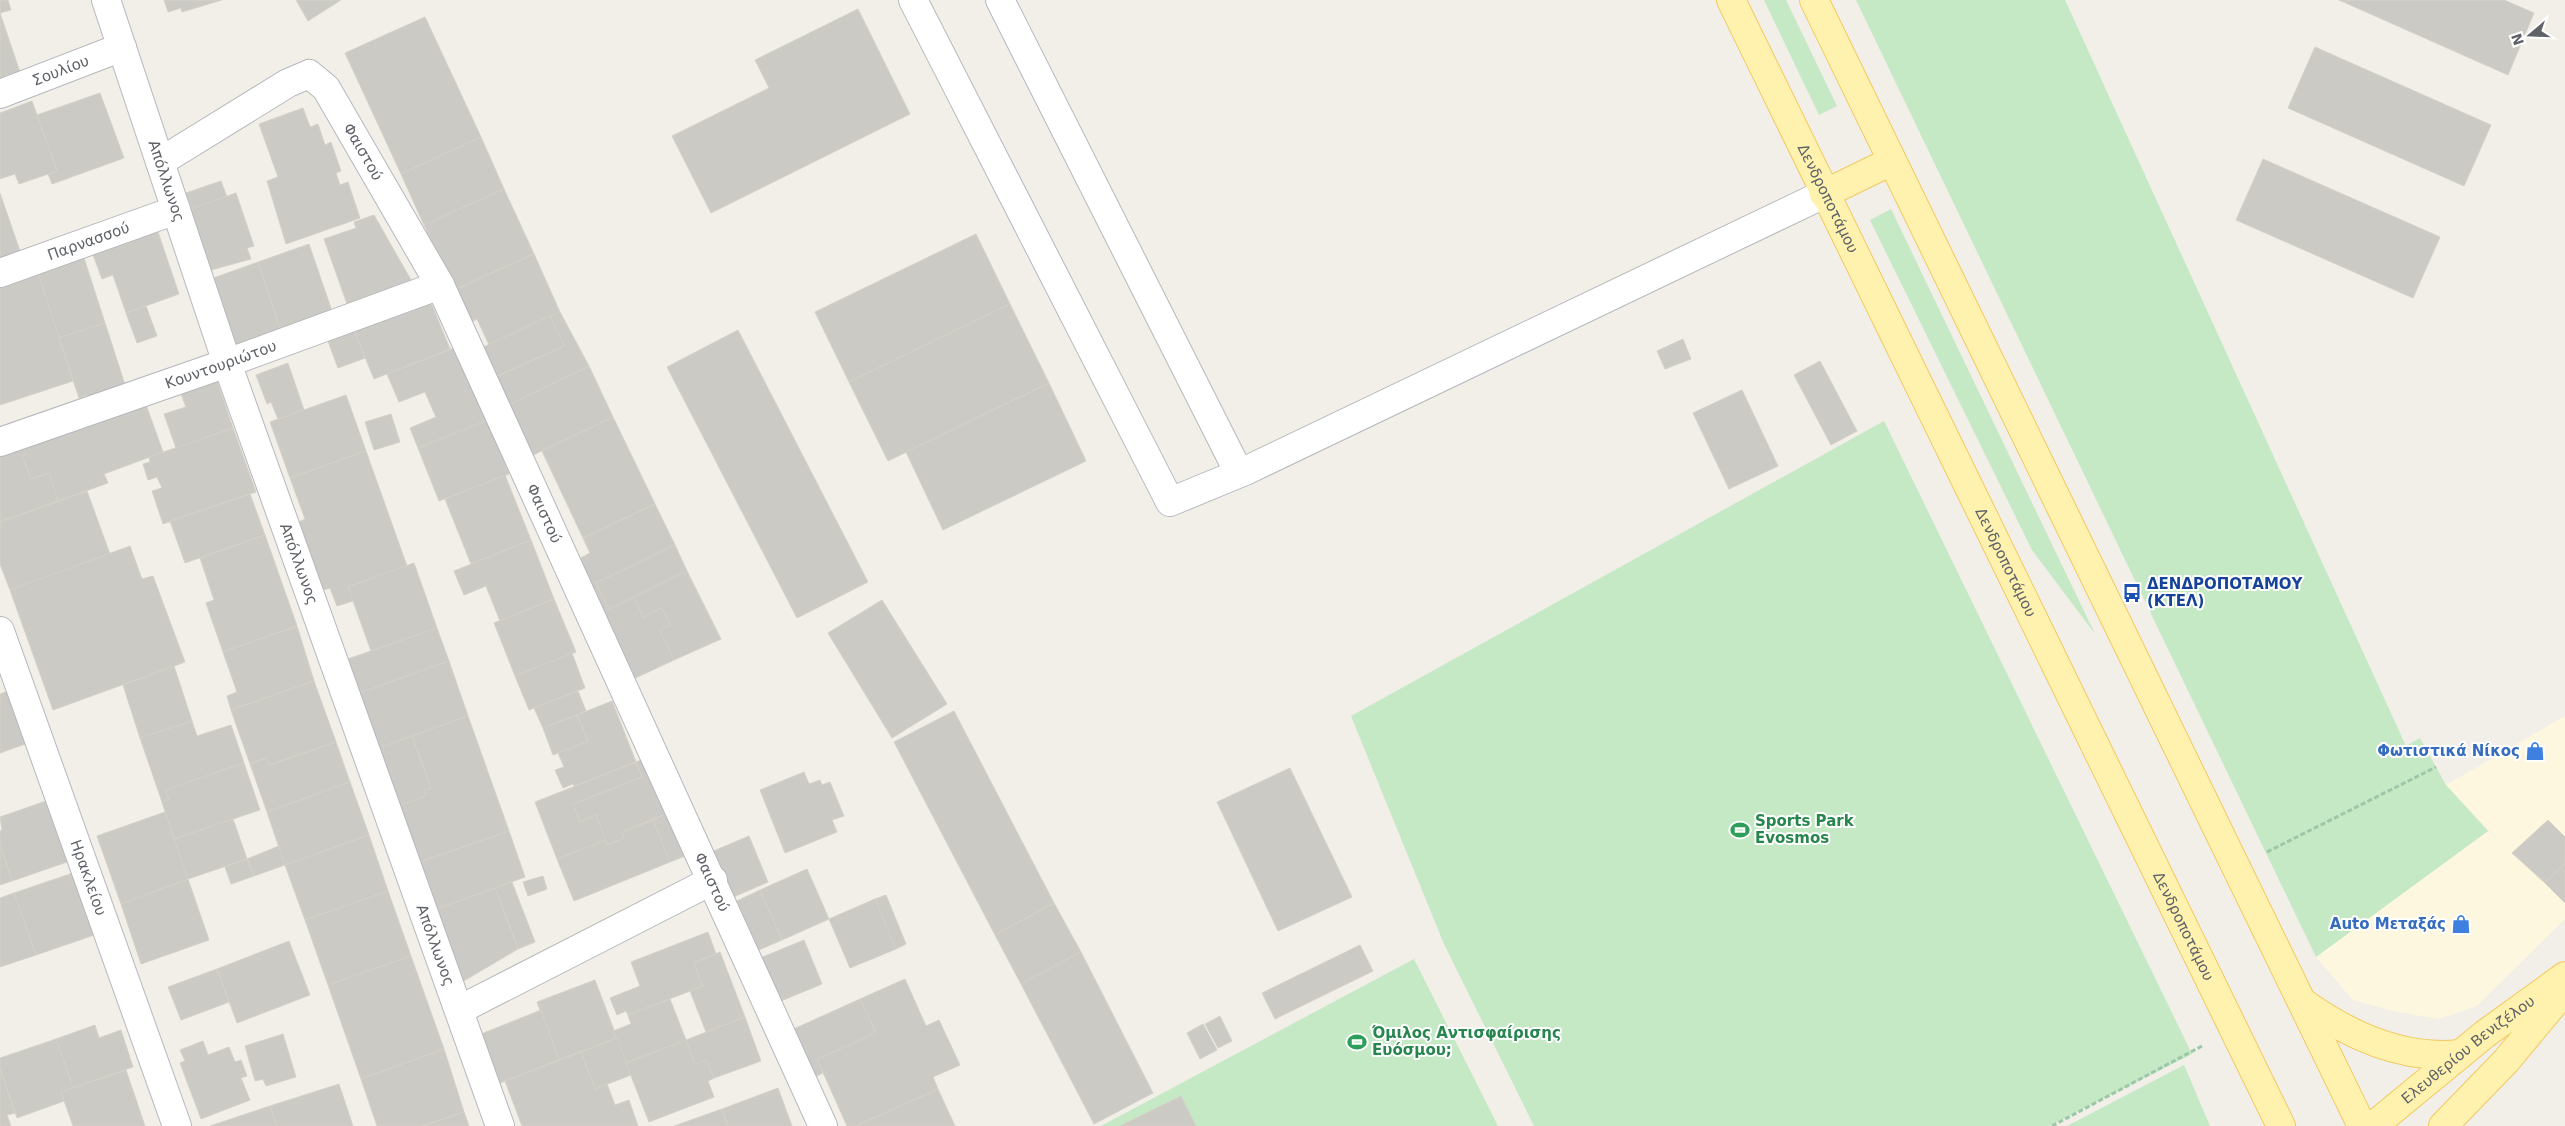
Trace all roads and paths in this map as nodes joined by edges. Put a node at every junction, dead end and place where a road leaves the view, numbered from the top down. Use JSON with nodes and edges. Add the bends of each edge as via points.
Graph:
{"nodes":[{"id":1,"x":106,"y":0,"type":"edge"},
{"id":2,"x":913,"y":0,"type":"edge"},
{"id":3,"x":1000,"y":0,"type":"edge"},
{"id":4,"x":1731,"y":0,"type":"edge"},
{"id":5,"x":1814,"y":0,"type":"edge"},
{"id":6,"x":122,"y":48,"type":"junction"},
{"id":7,"x":0,"y":94,"type":"edge"},
{"id":8,"x":1892,"y":161,"type":"junction"},
{"id":9,"x":160,"y":162,"type":"junction"},
{"id":10,"x":1824,"y":194,"type":"junction"},
{"id":11,"x":176,"y":210,"type":"junction"},
{"id":12,"x":0,"y":273,"type":"edge"},
{"id":13,"x":440,"y":284,"type":"junction"},
{"id":14,"x":227,"y":363,"type":"junction"},
{"id":15,"x":0,"y":442,"type":"edge"},
{"id":16,"x":1239,"y":474,"type":"junction"},
{"id":17,"x":0,"y":631,"type":"edge"},
{"id":18,"x":2436,"y":766,"type":"dead end"},
{"id":19,"x":2237,"y":867,"type":"junction"},
{"id":20,"x":713,"y":880,"type":"junction"},
{"id":21,"x":2565,"y":976,"type":"edge"},
{"id":22,"x":2565,"y":990,"type":"edge"},
{"id":23,"x":2304,"y":1003,"type":"junction"},
{"id":24,"x":459,"y":1010,"type":"junction"},
{"id":25,"x":2234,"y":1029,"type":"junction"},
{"id":26,"x":2460,"y":1054,"type":"junction"},
{"id":27,"x":177,"y":1126,"type":"edge"},
{"id":28,"x":500,"y":1126,"type":"edge"},
{"id":29,"x":823,"y":1126,"type":"edge"},
{"id":30,"x":2052,"y":1126,"type":"edge"},
{"id":31,"x":2281,"y":1126,"type":"edge"},
{"id":32,"x":2362,"y":1126,"type":"edge"},
{"id":33,"x":2373,"y":1126,"type":"edge"},
{"id":34,"x":2443,"y":1126,"type":"edge"}],
"edges":[{"from":1,"to":6,"type":"street","name":"Απόλλωνος"},
{"from":2,"to":16,"type":"street","via":[[1170,502]]},
{"from":3,"to":16,"type":"street"},
{"from":4,"to":10,"type":"main road","name":"Δενδροποτάμου"},
{"from":5,"to":8,"type":"main road"},
{"from":6,"to":7,"type":"street","name":"Σουλίου"},
{"from":6,"to":9,"type":"street","name":"Απόλλωνος"},
{"from":8,"to":10,"type":"main road"},
{"from":8,"to":19,"type":"main road"},
{"from":9,"to":11,"type":"street","name":"Απόλλωνος"},
{"from":9,"to":13,"type":"street","name":"Φαιστού","via":[[288,83],[309,74],[326,88]]},
{"from":10,"to":16,"type":"street"},
{"from":10,"to":25,"type":"main road","name":"Δενδροποτάμου"},
{"from":11,"to":12,"type":"street","name":"Παρνασσού"},
{"from":11,"to":14,"type":"street","name":"Απόλλωνος"},
{"from":13,"to":14,"type":"street","name":"Κουντουριώτου"},
{"from":13,"to":20,"type":"street","name":"Φαιστού"},
{"from":14,"to":15,"type":"street","name":"Κουντουριώτου"},
{"from":14,"to":24,"type":"street","name":"Απόλλωνος"},
{"from":17,"to":27,"type":"street","name":"Ηρακλείου"},
{"from":18,"to":19,"type":"path"},
{"from":19,"to":23,"type":"main road"},
{"from":20,"to":24,"type":"street"},
{"from":20,"to":29,"type":"street","name":"Φαιστού"},
{"from":21,"to":26,"type":"main road","name":"Ελευθερίου Βενιζέλου"},
{"from":22,"to":34,"type":"main road","name":"Ελευθερίου Βενιζέλου","via":[[2506,1061]]},
{"from":23,"to":26,"type":"main road","via":[[2336,1025],[2377,1044],[2446,1055]]},
{"from":23,"to":32,"type":"main road"},
{"from":24,"to":28,"type":"street","name":"Απόλλωνος"},
{"from":25,"to":30,"type":"path"},
{"from":25,"to":31,"type":"main road","name":"Δενδροποτάμου"},
{"from":26,"to":33,"type":"main road","name":"Ελευθερίου Βενιζέλου"}]}
